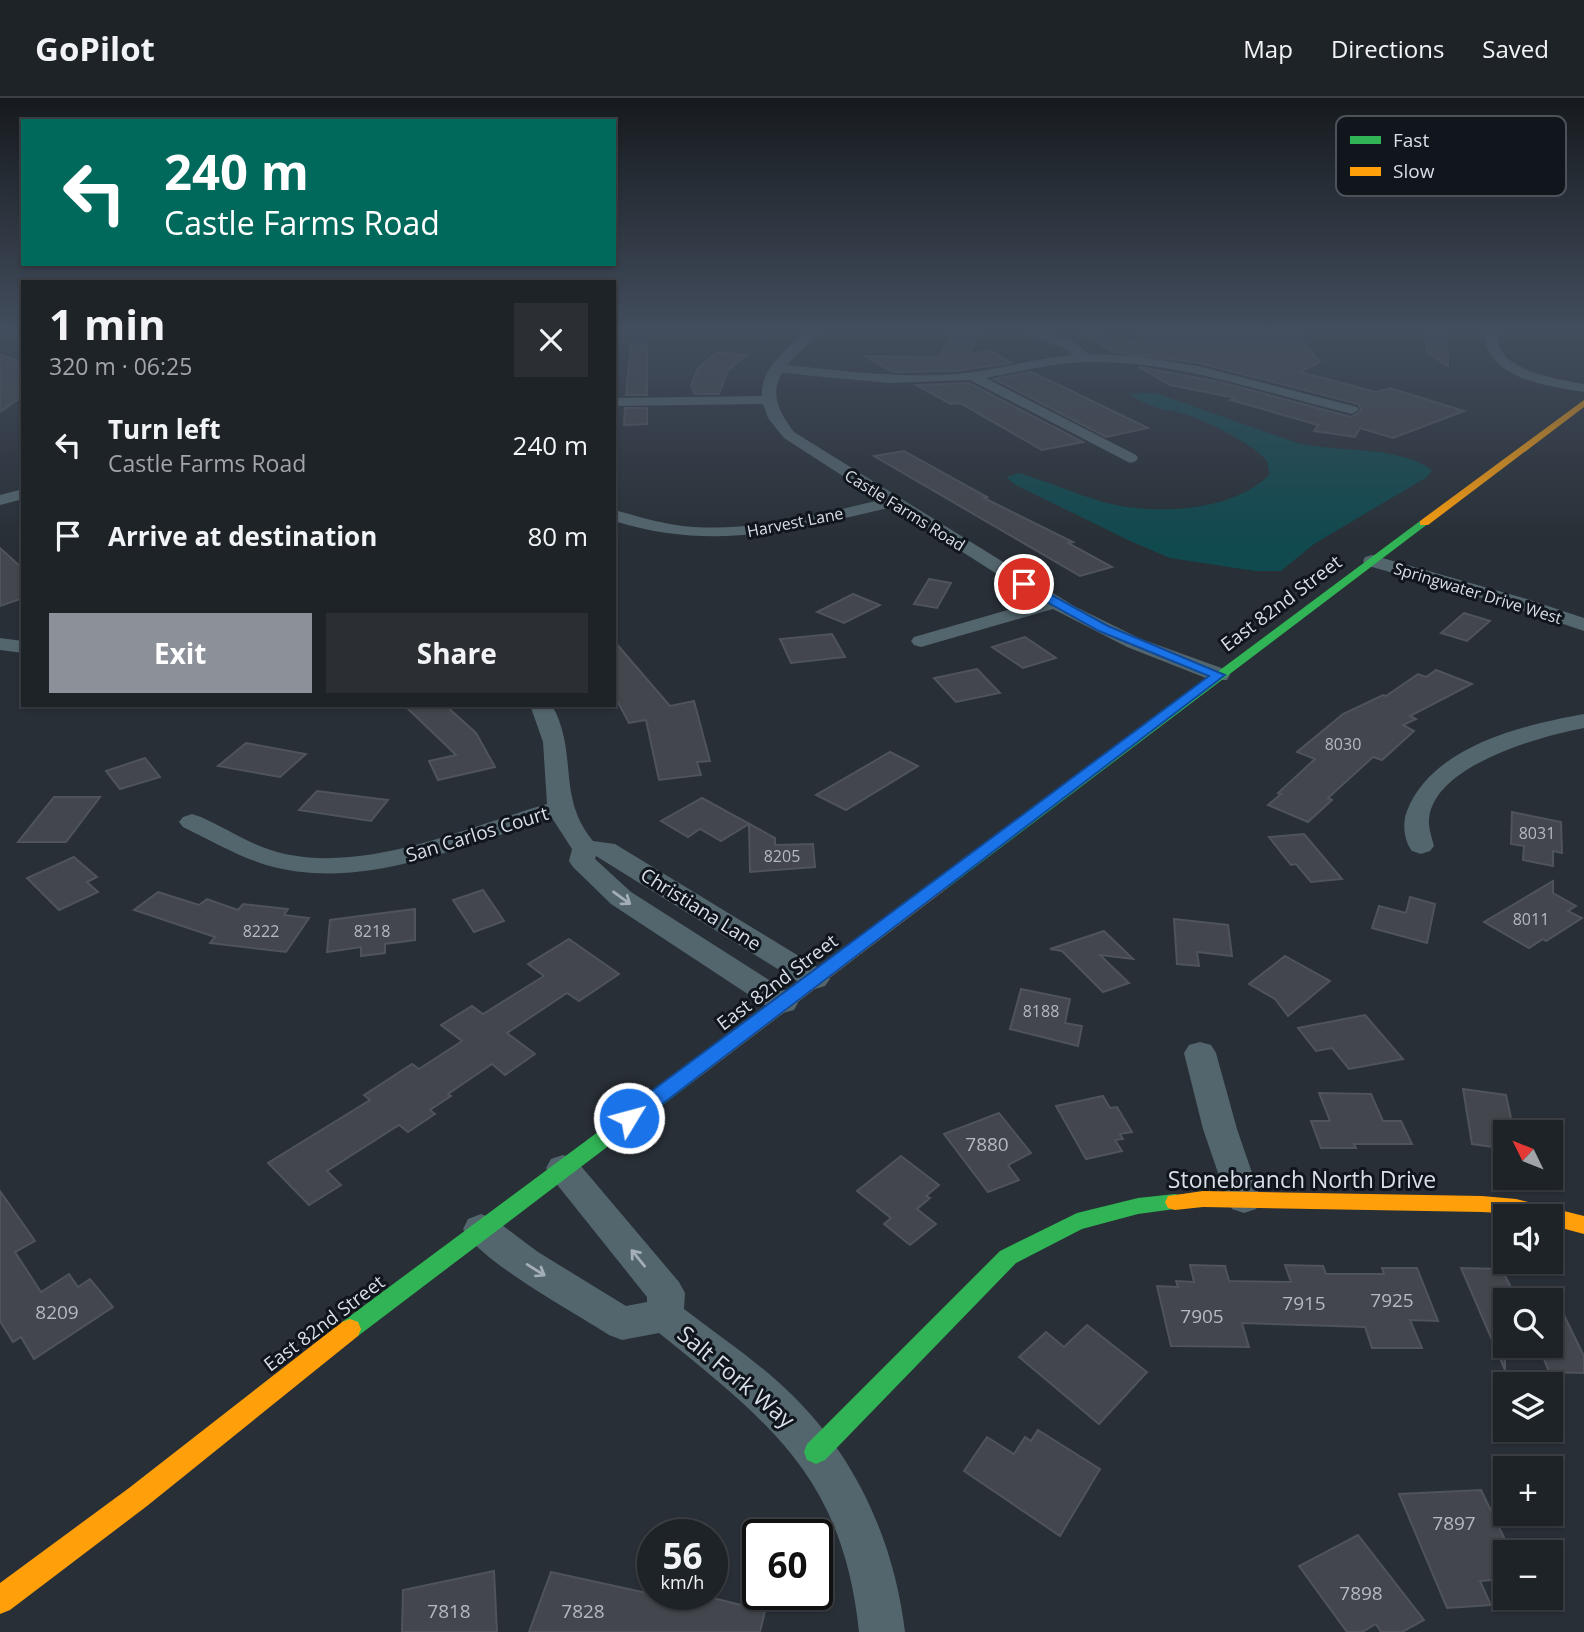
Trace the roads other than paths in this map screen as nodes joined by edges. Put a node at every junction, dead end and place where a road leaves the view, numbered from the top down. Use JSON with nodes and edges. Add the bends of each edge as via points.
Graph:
{"nodes":[{"id":1,"x":767,"y":400,"type":"joint"},
{"id":2,"x":1017,"y":400,"type":"edge"},
{"id":3,"x":1315,"y":400,"type":"edge"},
{"id":4,"x":616,"y":402,"type":"edge"},
{"id":5,"x":1584,"y":403,"type":"edge"},
{"id":6,"x":1352,"y":410,"type":"dead end"},
{"id":7,"x":1130,"y":458,"type":"dead end"},
{"id":8,"x":21,"y":495,"type":"edge"},
{"id":9,"x":0,"y":500,"type":"edge"},
{"id":10,"x":892,"y":502,"type":"junction"},
{"id":11,"x":616,"y":516,"type":"edge"},
{"id":12,"x":1372,"y":561,"type":"junction"},
{"id":13,"x":1055,"y":603,"type":"junction"},
{"id":14,"x":1584,"y":625,"type":"edge"},
{"id":15,"x":920,"y":641,"type":"dead end"},
{"id":16,"x":0,"y":644,"type":"edge"},
{"id":17,"x":21,"y":647,"type":"edge"},
{"id":18,"x":1219,"y":675,"type":"junction"},
{"id":19,"x":542,"y":707,"type":"edge"},
{"id":20,"x":1584,"y":721,"type":"edge"},
{"id":21,"x":560,"y":808,"type":"junction"},
{"id":22,"x":192,"y":822,"type":"dead end"},
{"id":23,"x":1421,"y":846,"type":"dead end"},
{"id":24,"x":585,"y":848,"type":"junction"},
{"id":25,"x":816,"y":979,"type":"junction"},
{"id":26,"x":783,"y":1003,"type":"junction"},
{"id":27,"x":1200,"y":1053,"type":"dead end"},
{"id":28,"x":563,"y":1168,"type":"junction"},
{"id":29,"x":1244,"y":1199,"type":"junction"},
{"id":30,"x":1584,"y":1225,"type":"edge"},
{"id":31,"x":481,"y":1229,"type":"junction"},
{"id":32,"x":665,"y":1316,"type":"junction"},
{"id":33,"x":816,"y":1452,"type":"junction"},
{"id":34,"x":5,"y":1583,"type":"edge"},
{"id":35,"x":882,"y":1632,"type":"edge"}],
"edges":[{"from":1,"to":4,"type":"street"},
{"from":1,"to":10,"type":"street","name":"Castle Farms Road","via":[[774,418],[792,438]]},
{"from":2,"to":7,"type":"street"},
{"from":3,"to":6,"type":"street"},
{"from":5,"to":12,"type":"main road","name":"East 82nd Street"},
{"from":8,"to":9,"type":"street"},
{"from":10,"to":11,"type":"street","name":"Harvest Lane","via":[[734,534],[667,530]]},
{"from":10,"to":13,"type":"street","name":"Castle Farms Road"},
{"from":12,"to":14,"type":"street","name":"Springwater Drive West"},
{"from":12,"to":18,"type":"main road","name":"East 82nd Street"},
{"from":13,"to":15,"type":"street"},
{"from":13,"to":18,"type":"street","name":"Castle Farms Road","via":[[1118,636]]},
{"from":16,"to":17,"type":"street"},
{"from":18,"to":25,"type":"main road","name":"East 82nd Street"},
{"from":19,"to":21,"type":"street","name":"Christiana Lane","via":[[555,738]]},
{"from":20,"to":23,"type":"street","via":[[1517,736],[1457,766],[1419,810],[1416,828]]},
{"from":21,"to":22,"type":"street","name":"San Carlos Court","via":[[427,852],[358,865],[277,860]]},
{"from":21,"to":24,"type":"street","name":"Christiana Lane"},
{"from":24,"to":25,"type":"street","name":"Christiana Lane","via":[[606,849]]},
{"from":24,"to":26,"type":"street","name":"Christiana Lane","one_way":true,"via":[[582,861],[621,898]]},
{"from":25,"to":26,"type":"main road","name":"East 82nd Street"},
{"from":26,"to":28,"type":"main road","name":"East 82nd Street"},
{"from":27,"to":29,"type":"street"},
{"from":28,"to":31,"type":"main road","name":"East 82nd Street"},
{"from":32,"to":28,"type":"street","name":"Salt Fork Way","one_way":true,"via":[[666,1293]]},
{"from":29,"to":30,"type":"main road","name":"Stonebranch North Drive","via":[[1482,1204]]},
{"from":29,"to":33,"type":"main road","name":"Stonebranch North Drive","via":[[1138,1206],[1077,1222],[1008,1258]]},
{"from":31,"to":32,"type":"street","name":"Salt Fork Way","one_way":true,"via":[[525,1263],[622,1323]]},
{"from":31,"to":34,"type":"main road","name":"East 82nd Street","via":[[301,1365],[138,1497]]},
{"from":32,"to":33,"type":"street","name":"Salt Fork Way","via":[[763,1394]]},
{"from":33,"to":35,"type":"street","name":"Salt Fork Way","via":[[839,1488],[863,1545]]}]}
